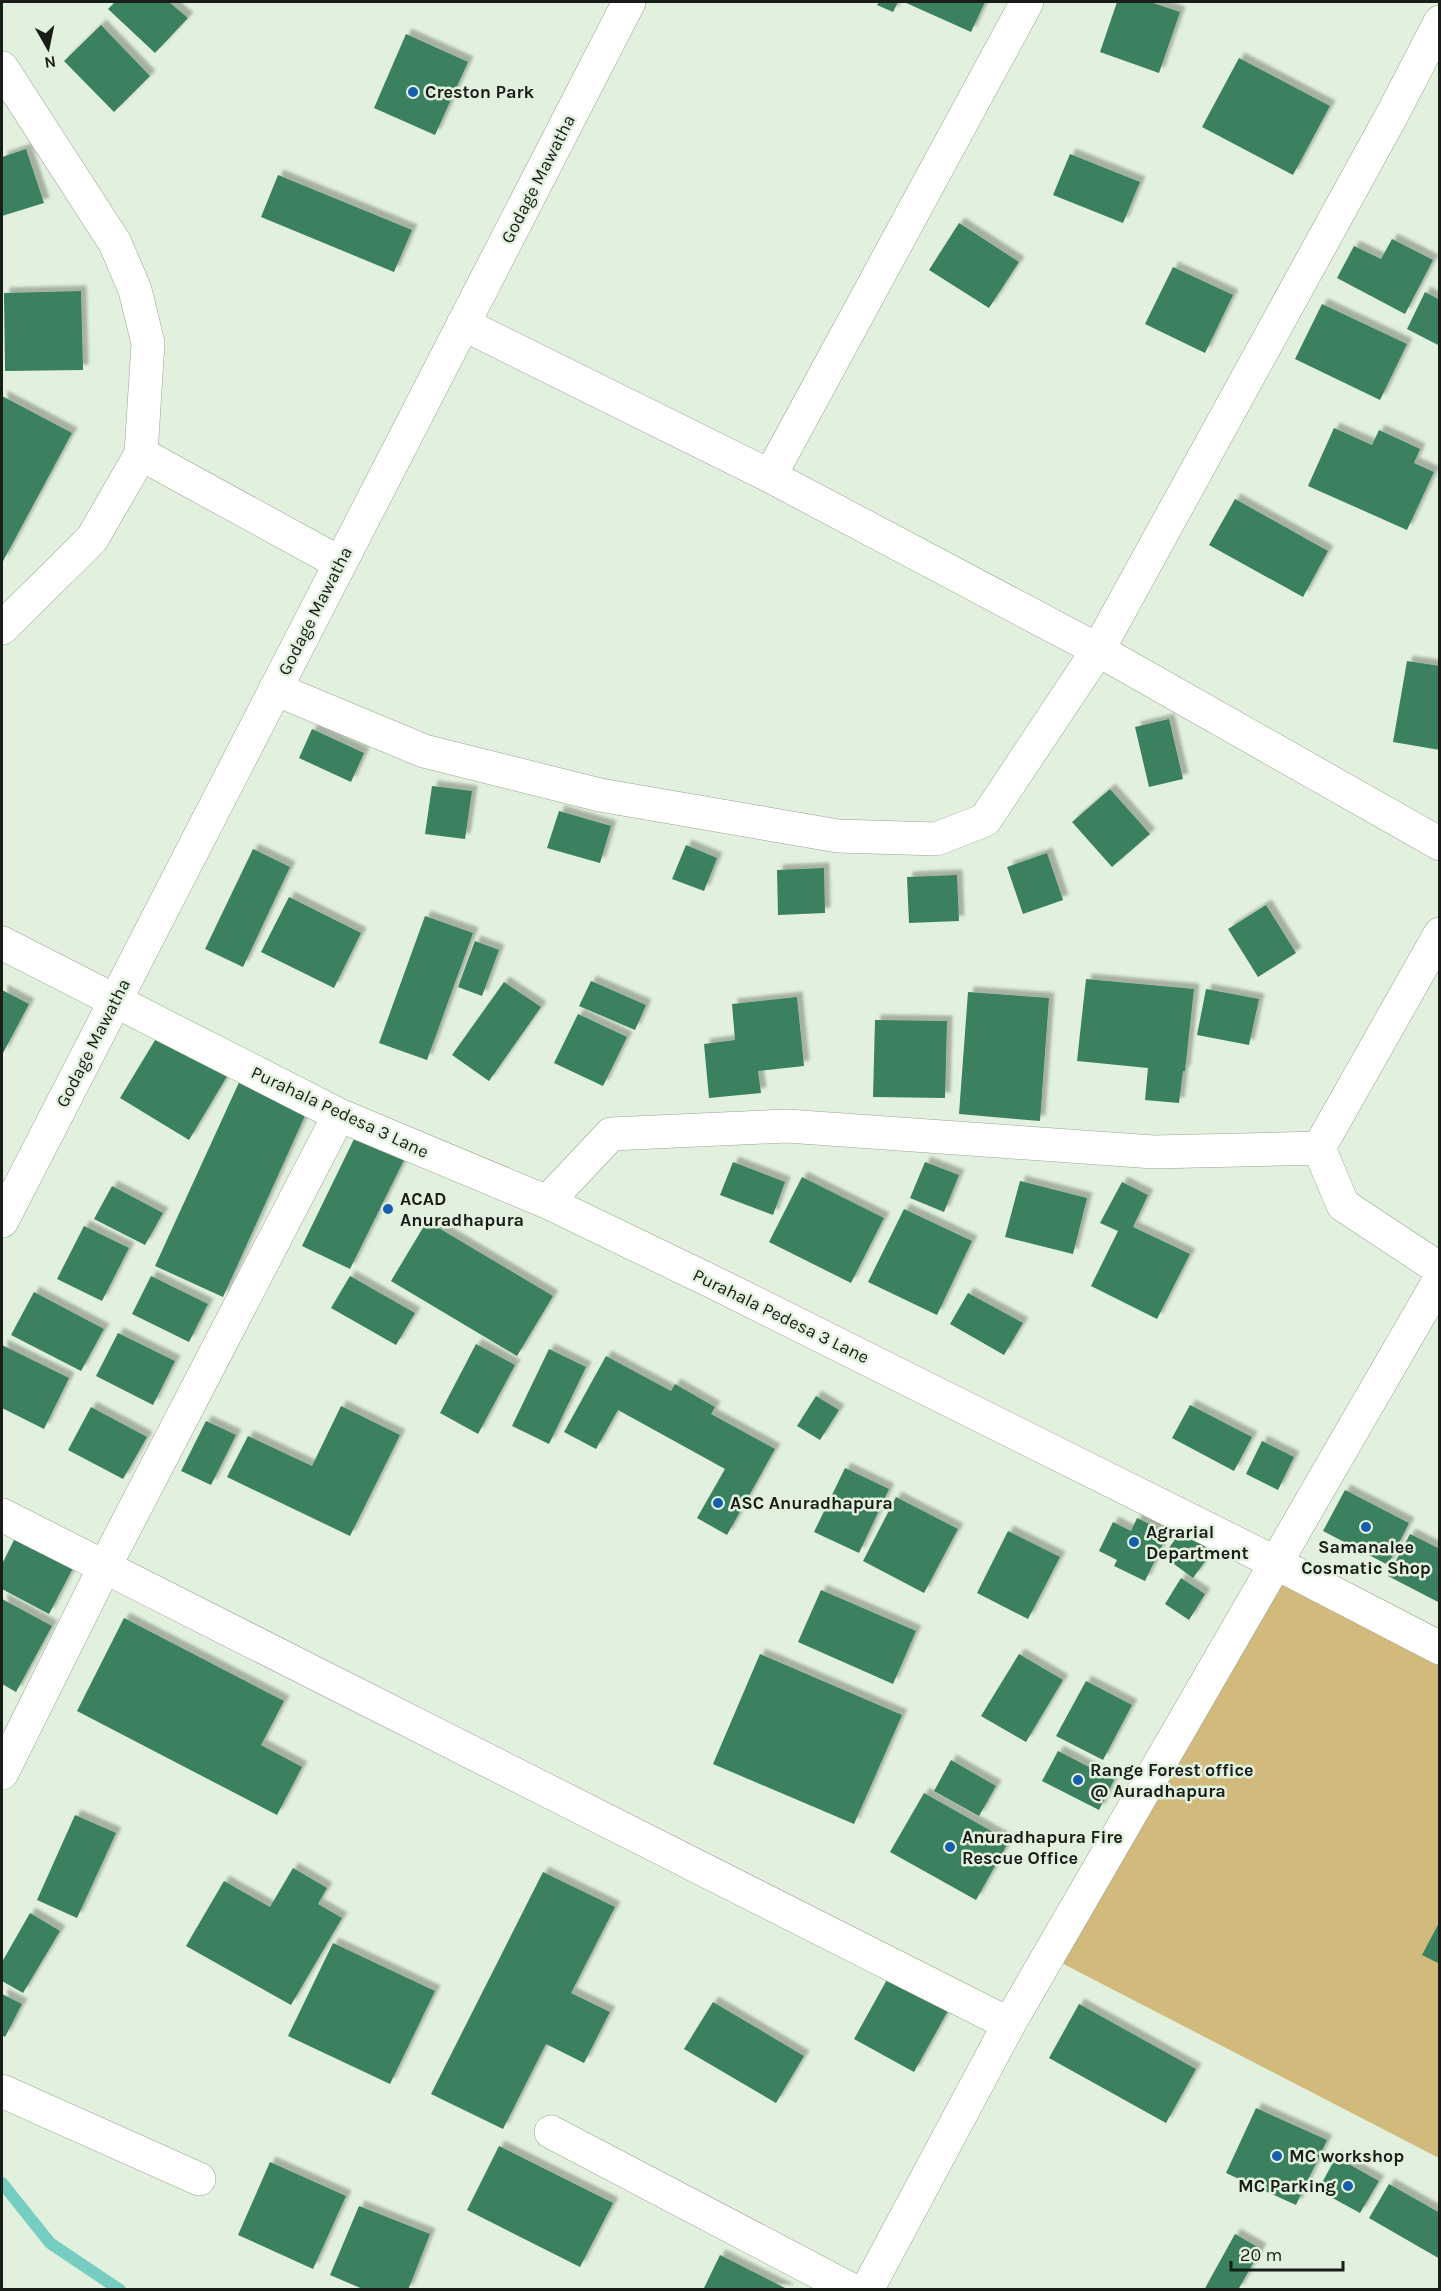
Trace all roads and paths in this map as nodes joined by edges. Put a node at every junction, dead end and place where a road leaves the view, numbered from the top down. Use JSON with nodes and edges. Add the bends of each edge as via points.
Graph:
{"nodes":[{"id":1,"x":629,"y":2,"type":"edge"},
{"id":2,"x":1027,"y":2,"type":"edge"},
{"id":3,"x":1440,"y":22,"type":"edge"},
{"id":4,"x":2,"y":68,"type":"edge"},
{"id":5,"x":463,"y":324,"type":"junction"},
{"id":6,"x":141,"y":454,"type":"junction"},
{"id":7,"x":770,"y":476,"type":"junction"},
{"id":8,"x":340,"y":562,"type":"junction"},
{"id":9,"x":2,"y":628,"type":"edge"},
{"id":10,"x":1098,"y":650,"type":"junction"},
{"id":11,"x":275,"y":689,"type":"junction"},
{"id":12,"x":1440,"y":844,"type":"edge"},
{"id":13,"x":1440,"y":934,"type":"edge"},
{"id":14,"x":2,"y":944,"type":"edge"},
{"id":15,"x":114,"y":1002,"type":"junction"},
{"id":16,"x":339,"y":1115,"type":"junction"},
{"id":17,"x":1319,"y":1148,"type":"junction"},
{"id":18,"x":547,"y":1202,"type":"junction"},
{"id":19,"x":2,"y":1221,"type":"edge"},
{"id":20,"x":1440,"y":1269,"type":"edge"},
{"id":21,"x":1440,"y":1279,"type":"edge"},
{"id":22,"x":2,"y":1515,"type":"edge"},
{"id":23,"x":1274,"y":1562,"type":"junction"},
{"id":24,"x":105,"y":1566,"type":"junction"},
{"id":25,"x":1440,"y":1648,"type":"edge"},
{"id":26,"x":2,"y":1773,"type":"edge"},
{"id":27,"x":1009,"y":2024,"type":"junction"},
{"id":28,"x":2,"y":2091,"type":"edge"},
{"id":29,"x":551,"y":2132,"type":"dead end"},
{"id":30,"x":199,"y":2179,"type":"dead end"},
{"id":31,"x":852,"y":2289,"type":"edge"},
{"id":32,"x":867,"y":2289,"type":"edge"}],
"edges":[{"from":1,"to":5,"type":"street","name":"Godage Mawatha"},
{"from":2,"to":7,"type":"street"},
{"from":3,"to":10,"type":"street"},
{"from":4,"to":6,"type":"street","via":[[116,243],[135,290],[148,343]]},
{"from":5,"to":7,"type":"street"},
{"from":5,"to":8,"type":"street","name":"Godage Mawatha"},
{"from":6,"to":8,"type":"street"},
{"from":6,"to":9,"type":"street","via":[[92,539]]},
{"from":7,"to":10,"type":"street"},
{"from":8,"to":11,"type":"street","name":"Godage Mawatha"},
{"from":10,"to":11,"type":"street","via":[[985,820],[936,839],[838,836],[600,795],[424,751]]},
{"from":10,"to":12,"type":"street"},
{"from":11,"to":15,"type":"street","name":"Godage Mawatha"},
{"from":13,"to":17,"type":"street"},
{"from":14,"to":15,"type":"street","name":"Purahala Pedesa 3 Lane"},
{"from":15,"to":16,"type":"street","name":"Purahala Pedesa 3 Lane"},
{"from":15,"to":19,"type":"street","name":"Godage Mawatha"},
{"from":16,"to":18,"type":"street","name":"Purahala Pedesa 3 Lane"},
{"from":16,"to":24,"type":"street"},
{"from":17,"to":18,"type":"street","via":[[1154,1152],[787,1126],[611,1134]]},
{"from":17,"to":20,"type":"street","via":[[1343,1205]]},
{"from":18,"to":23,"type":"street","name":"Purahala Pedesa 3 Lane"},
{"from":21,"to":23,"type":"street"},
{"from":22,"to":24,"type":"street"},
{"from":23,"to":25,"type":"street","name":"Purahala Pedesa 3 Lane"},
{"from":23,"to":27,"type":"street"},
{"from":24,"to":26,"type":"street"},
{"from":24,"to":27,"type":"street"},
{"from":27,"to":32,"type":"street"},
{"from":28,"to":30,"type":"street"},
{"from":29,"to":31,"type":"street"}]}
